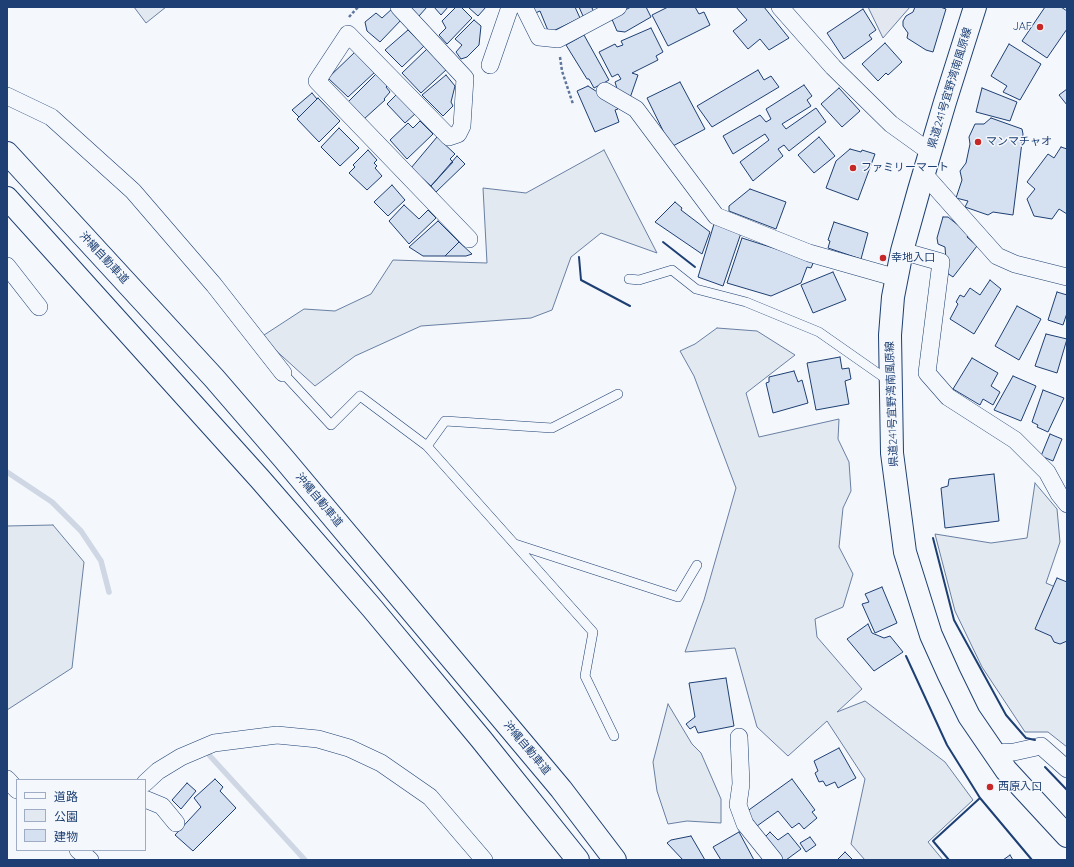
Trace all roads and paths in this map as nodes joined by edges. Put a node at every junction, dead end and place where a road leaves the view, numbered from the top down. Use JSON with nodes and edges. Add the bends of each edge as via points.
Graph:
{"nodes":[{"id":1,"x":399,"y":7,"type":"edge"},
{"id":2,"x":510,"y":7,"type":"edge"},
{"id":3,"x":524,"y":7,"type":"edge"},
{"id":4,"x":618,"y":7,"type":"edge"},
{"id":5,"x":780,"y":7,"type":"edge"},
{"id":6,"x":975,"y":7,"type":"edge"},
{"id":7,"x":558,"y":39,"type":"junction"},
{"id":8,"x":490,"y":65,"type":"dead end"},
{"id":9,"x":605,"y":91,"type":"dead end"},
{"id":10,"x":7,"y":96,"type":"edge"},
{"id":11,"x":573,"y":104,"type":"dead end"},
{"id":12,"x":930,"y":152,"type":"junction"},
{"id":13,"x":7,"y":153,"type":"edge"},
{"id":14,"x":924,"y":173,"type":"junction"},
{"id":15,"x":7,"y":198,"type":"edge"},
{"id":16,"x":469,"y":239,"type":"dead end"},
{"id":17,"x":902,"y":251,"type":"junction"},
{"id":18,"x":7,"y":266,"type":"edge"},
{"id":19,"x":1067,"y":277,"type":"edge"},
{"id":20,"x":897,"y":278,"type":"junction"},
{"id":21,"x":629,"y":279,"type":"dead end"},
{"id":22,"x":39,"y":307,"type":"dead end"},
{"id":23,"x":283,"y":373,"type":"joint"},
{"id":24,"x":890,"y":382,"type":"junction"},
{"id":25,"x":618,"y":394,"type":"dead end"},
{"id":26,"x":427,"y":446,"type":"junction"},
{"id":27,"x":1067,"y":504,"type":"edge"},
{"id":28,"x":514,"y":544,"type":"junction"},
{"id":29,"x":697,"y":565,"type":"dead end"},
{"id":30,"x":614,"y":736,"type":"dead end"},
{"id":31,"x":739,"y":737,"type":"dead end"},
{"id":32,"x":994,"y":753,"type":"junction"},
{"id":33,"x":1067,"y":769,"type":"edge"},
{"id":34,"x":7,"y":779,"type":"edge"},
{"id":35,"x":146,"y":782,"type":"edge"},
{"id":36,"x":16,"y":789,"type":"edge"},
{"id":37,"x":146,"y":798,"type":"edge"},
{"id":38,"x":176,"y":823,"type":"dead end"},
{"id":39,"x":1067,"y":836,"type":"edge"},
{"id":40,"x":79,"y":851,"type":"edge"},
{"id":41,"x":97,"y":851,"type":"edge"},
{"id":42,"x":91,"y":860,"type":"edge"},
{"id":43,"x":484,"y":860,"type":"edge"},
{"id":44,"x":578,"y":860,"type":"edge"},
{"id":45,"x":615,"y":860,"type":"edge"},
{"id":46,"x":774,"y":860,"type":"edge"}],
"edges":[{"from":1,"to":16,"type":"street","via":[[465,78],[462,126],[458,134],[450,137],[348,34],[317,81]]},
{"from":2,"to":8,"type":"street"},
{"from":3,"to":7,"type":"street","via":[[539,36]]},
{"from":4,"to":7,"type":"street"},
{"from":5,"to":12,"type":"street","via":[[833,67],[886,118]]},
{"from":6,"to":12,"type":"main road","name":"県道241号宜野湾南風原線"},
{"from":7,"to":11,"type":"path","via":[[562,71]]},
{"from":9,"to":20,"type":"street","via":[[636,109],[716,216],[809,253]]},
{"from":10,"to":23,"type":"street","via":[[51,117],[133,191],[214,285]]},
{"from":12,"to":14,"type":"main road","name":"県道241号宜野湾南風原線"},
{"from":13,"to":45,"type":"main road","name":"沖縄自動車道","via":[[214,378],[284,459],[561,789]]},
{"from":14,"to":17,"type":"main road","name":"県道241号宜野湾南風原線"},
{"from":14,"to":19,"type":"street","via":[[997,256],[1015,264]]},
{"from":15,"to":44,"type":"main road","via":[[271,491],[372,608]]},
{"from":17,"to":20,"type":"main road","name":"県道241号宜野湾南風原線"},
{"from":17,"to":27,"type":"street","via":[[941,262],[927,374],[948,397],[1015,440],[1047,472]]},
{"from":18,"to":22,"type":"street"},
{"from":20,"to":24,"type":"main road","name":"県道241号宜野湾南風原線","via":[[890,335]]},
{"from":21,"to":24,"type":"lane","via":[[638,280],[672,270],[696,288],[746,302],[819,332]]},
{"from":23,"to":26,"type":"lane","via":[[331,425],[360,396]]},
{"from":24,"to":32,"type":"main road","name":"県道241号宜野湾南風原線","via":[[892,453],[905,552],[931,635],[969,716]]},
{"from":25,"to":26,"type":"lane","via":[[552,428],[445,421]]},
{"from":26,"to":28,"type":"lane"},
{"from":28,"to":29,"type":"lane","via":[[678,597]]},
{"from":28,"to":30,"type":"lane","via":[[594,632],[585,676]]},
{"from":31,"to":46,"type":"street","via":[[738,805],[745,824]]},
{"from":32,"to":33,"type":"street","via":[[1041,746]]},
{"from":32,"to":39,"type":"main road","name":"県道241号宜野湾南風原線","via":[[1006,770]]},
{"from":34,"to":36,"type":"street"},
{"from":35,"to":43,"type":"street","via":[[158,771],[181,757],[214,743],[277,735],[318,739],[349,748],[381,763],[430,798]]},
{"from":37,"to":38,"type":"street","via":[[162,806]]},
{"from":40,"to":42,"type":"street"},
{"from":41,"to":42,"type":"street"}]}
